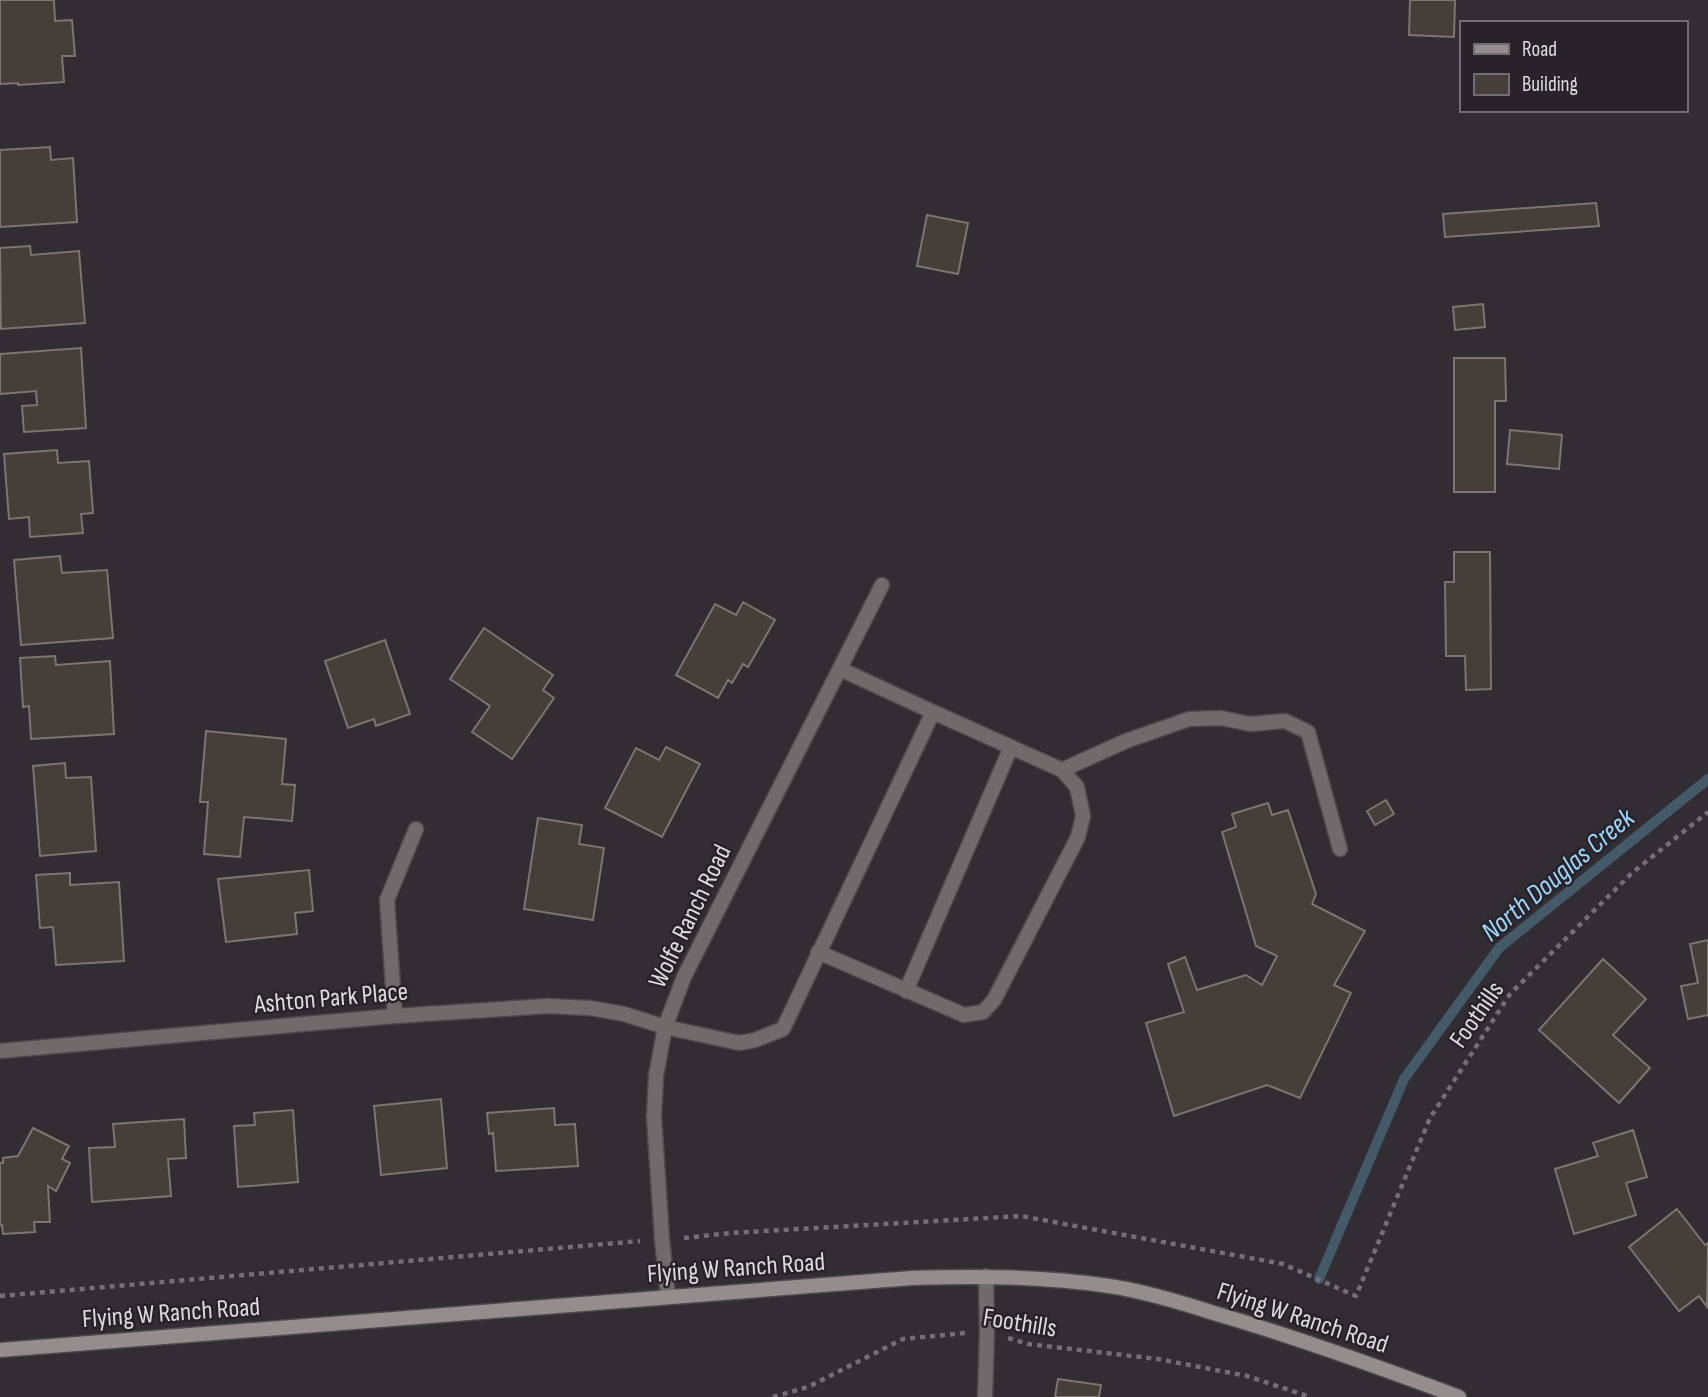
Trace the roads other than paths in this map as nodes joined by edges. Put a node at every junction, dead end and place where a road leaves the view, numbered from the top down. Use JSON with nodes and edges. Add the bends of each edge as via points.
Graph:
{"nodes":[{"id":1,"x":882,"y":586,"type":"dead end"},
{"id":2,"x":840,"y":669,"type":"junction"},
{"id":3,"x":933,"y":712,"type":"junction"},
{"id":4,"x":1011,"y":747,"type":"junction"},
{"id":5,"x":1062,"y":770,"type":"junction"},
{"id":6,"x":416,"y":830,"type":"dead end"},
{"id":7,"x":1340,"y":849,"type":"dead end"},
{"id":8,"x":818,"y":953,"type":"junction"},
{"id":9,"x":906,"y":990,"type":"junction"},
{"id":10,"x":395,"y":1016,"type":"junction"},
{"id":11,"x":664,"y":1027,"type":"junction"},
{"id":12,"x":0,"y":1051,"type":"edge"},
{"id":13,"x":986,"y":1276,"type":"junction"},
{"id":14,"x":668,"y":1297,"type":"junction"},
{"id":15,"x":0,"y":1350,"type":"edge"},
{"id":16,"x":985,"y":1397,"type":"edge"},
{"id":17,"x":1459,"y":1397,"type":"edge"}],
"edges":[{"from":1,"to":2,"type":"street","name":"Wolfe Ranch Road"},
{"from":2,"to":3,"type":"street"},
{"from":2,"to":11,"type":"street","name":"Wolfe Ranch Road","via":[[684,978]]},
{"from":3,"to":4,"type":"street"},
{"from":3,"to":8,"type":"street","name":"Ashton Park Place"},
{"from":4,"to":5,"type":"street"},
{"from":4,"to":9,"type":"street"},
{"from":5,"to":7,"type":"street","via":[[1189,719],[1221,718],[1250,724],[1285,721],[1308,732]]},
{"from":5,"to":9,"type":"street","via":[[1077,788],[1083,816],[1078,837],[994,1000],[983,1013],[964,1015]]},
{"from":6,"to":10,"type":"street","via":[[387,900]]},
{"from":8,"to":9,"type":"street"},
{"from":8,"to":11,"type":"street","name":"Ashton Park Place","via":[[783,1029],[739,1043]]},
{"from":10,"to":11,"type":"street","name":"Ashton Park Place","via":[[590,1007]]},
{"from":10,"to":12,"type":"street","name":"Ashton Park Place"},
{"from":11,"to":14,"type":"street","name":"Wolfe Ranch Road","via":[[654,1117]]},
{"from":13,"to":14,"type":"street","name":"Flying W Ranch Road"},
{"from":13,"to":16,"type":"street"},
{"from":13,"to":17,"type":"street","name":"Flying W Ranch Road","via":[[1100,1284],[1173,1301],[1333,1351]]},
{"from":14,"to":15,"type":"street","name":"Flying W Ranch Road"}]}
